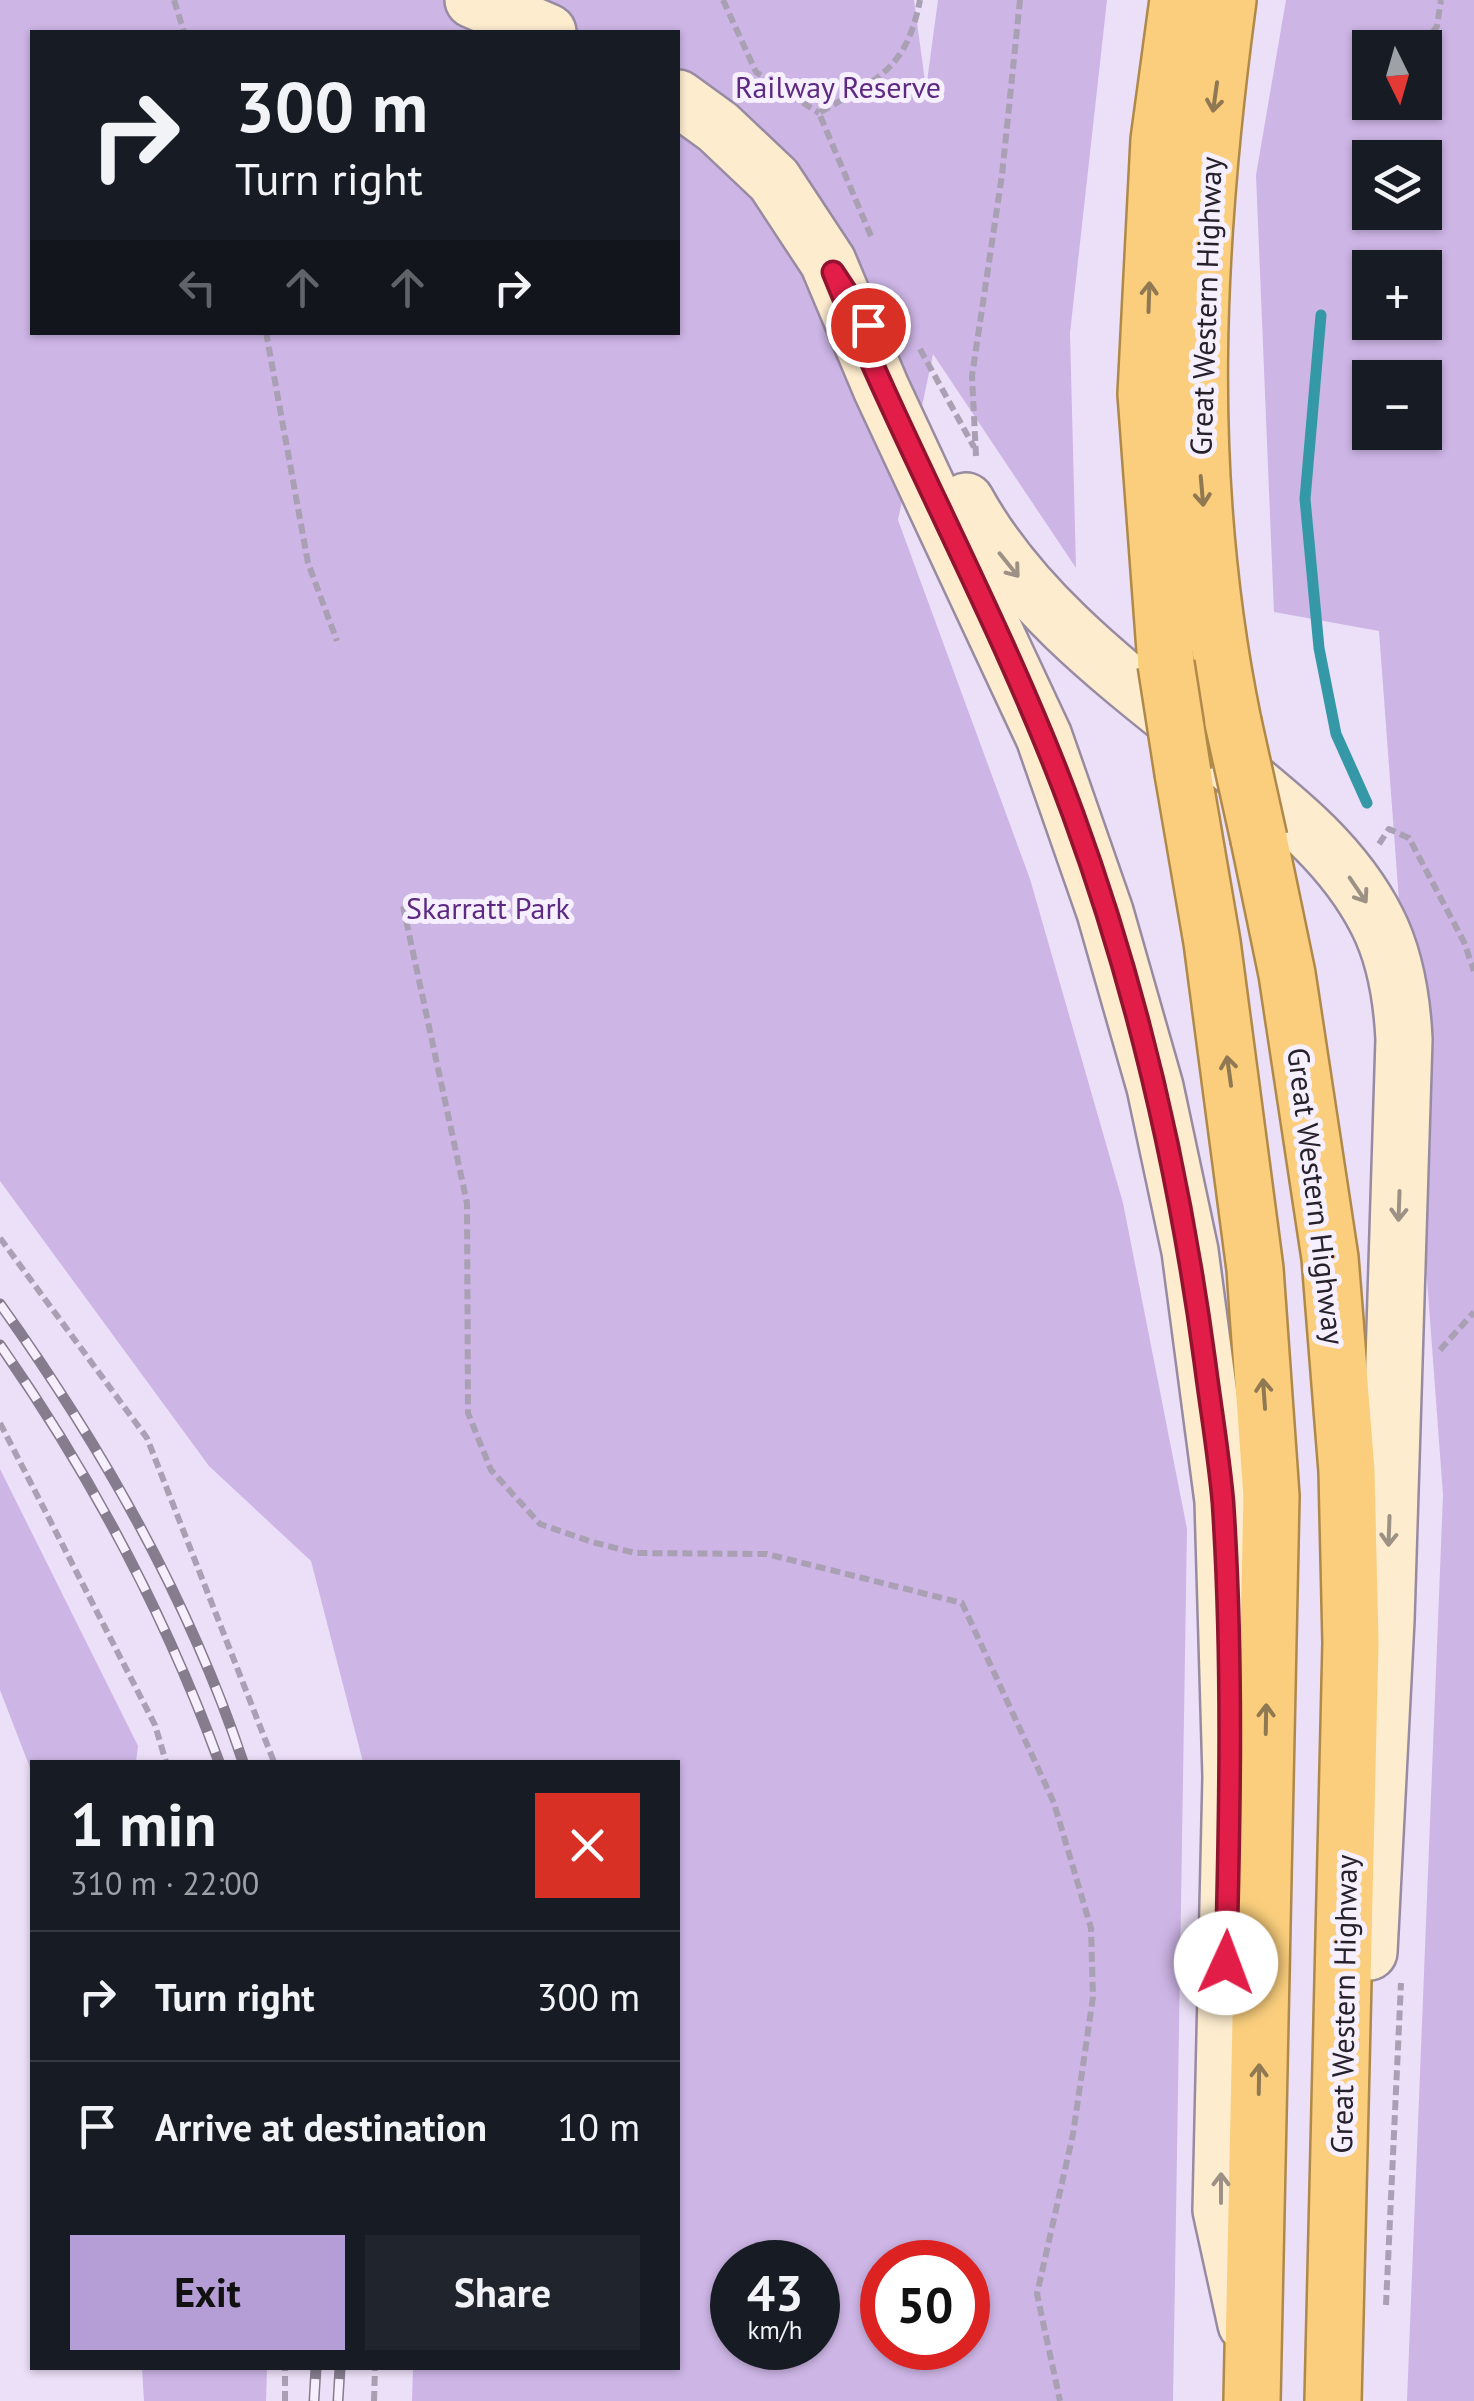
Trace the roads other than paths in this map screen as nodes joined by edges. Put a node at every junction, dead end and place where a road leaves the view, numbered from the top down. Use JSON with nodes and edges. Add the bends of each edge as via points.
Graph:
{"nodes":[{"id":1,"x":473,"y":0,"type":"edge"},
{"id":2,"x":1178,"y":0,"type":"edge"},
{"id":3,"x":1228,"y":0,"type":"edge"},
{"id":4,"x":543,"y":30,"type":"edge"},
{"id":5,"x":680,"y":99,"type":"edge"},
{"id":6,"x":833,"y":272,"type":"junction"},
{"id":7,"x":1334,"y":2374,"type":"edge"},
{"id":8,"x":1253,"y":2376,"type":"edge"}],
"edges":[{"from":1,"to":4,"type":"main road"},
{"from":8,"to":2,"type":"highway","name":"Great Western Highway","one_way":true,"bridge":true,"via":[[1270,1496],[1255,1269],[1212,942],[1166,664],[1146,394],[1158,140]]},
{"from":3,"to":7,"type":"highway","name":"Great Western Highway","one_way":true,"bridge":true,"via":[[1209,142],[1197,428],[1212,596],[1287,974],[1330,1258],[1347,1471],[1351,1643]]},
{"from":5,"to":6,"type":"main road","via":[[774,180]]},
{"from":6,"to":7,"type":"main road","one_way":true,"via":[[903,378],[968,505],[1008,564],[1101,659],[1332,854],[1379,924],[1398,986],[1404,1039],[1386,1620],[1356,2225]]},
{"from":8,"to":6,"type":"main road","one_way":true,"via":[[1220,2210],[1231,1777],[1227,1639],[1222,1502],[1190,1251],[1146,1052],[1044,736]]}]}
